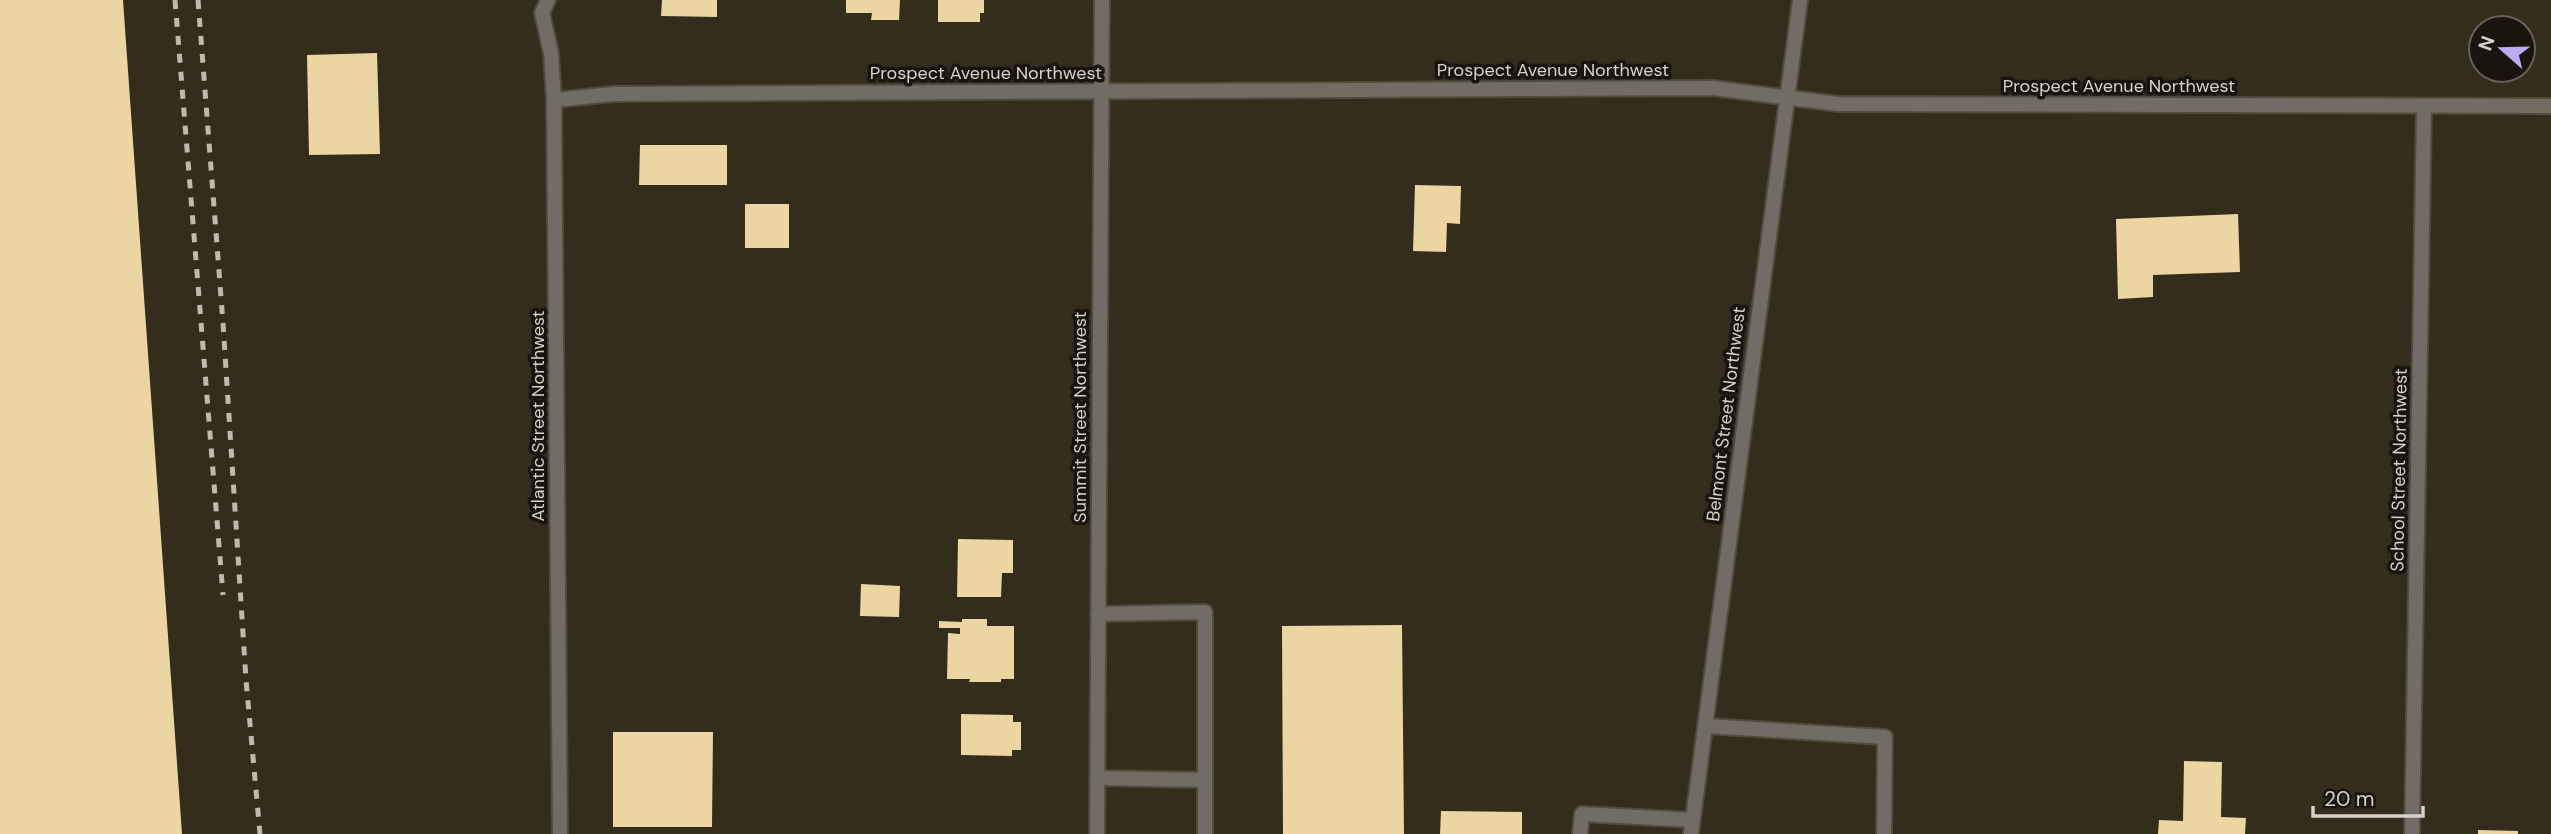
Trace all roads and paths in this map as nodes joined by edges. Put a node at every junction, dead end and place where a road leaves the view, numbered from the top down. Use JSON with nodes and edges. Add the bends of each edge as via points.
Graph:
{"nodes":[{"id":1,"x":534,"y":0,"type":"edge"},
{"id":2,"x":1102,"y":0,"type":"edge"},
{"id":3,"x":1800,"y":0,"type":"edge"},
{"id":4,"x":545,"y":6,"type":"edge"},
{"id":5,"x":1102,"y":92,"type":"junction"},
{"id":6,"x":1787,"y":98,"type":"junction"},
{"id":7,"x":554,"y":100,"type":"junction"},
{"id":8,"x":2424,"y":106,"type":"junction"},
{"id":9,"x":2551,"y":106,"type":"edge"},
{"id":10,"x":1098,"y":614,"type":"junction"},
{"id":11,"x":1705,"y":726,"type":"junction"},
{"id":12,"x":1097,"y":778,"type":"junction"},
{"id":13,"x":1205,"y":780,"type":"junction"},
{"id":14,"x":1692,"y":827,"type":"edge"},
{"id":15,"x":560,"y":834,"type":"edge"},
{"id":16,"x":1097,"y":834,"type":"edge"},
{"id":17,"x":1205,"y":834,"type":"edge"},
{"id":18,"x":1580,"y":834,"type":"edge"},
{"id":19,"x":1884,"y":834,"type":"edge"},
{"id":20,"x":2412,"y":834,"type":"edge"}],
"edges":[{"from":1,"to":4,"type":"street","name":"Atlantic Street Northwest"},
{"from":2,"to":5,"type":"street","name":"Summit Street Northwest"},
{"from":3,"to":6,"type":"street","name":"Belmont Street Northwest"},
{"from":4,"to":7,"type":"street","name":"Atlantic Street Northwest"},
{"from":5,"to":6,"type":"street","name":"Prospect Avenue Northwest","via":[[1713,88]]},
{"from":5,"to":7,"type":"street","name":"Prospect Avenue Northwest","via":[[614,94]]},
{"from":5,"to":10,"type":"street","name":"Summit Street Northwest"},
{"from":6,"to":8,"type":"street","name":"Prospect Avenue Northwest","via":[[1838,104]]},
{"from":6,"to":11,"type":"street","name":"Belmont Street Northwest"},
{"from":7,"to":15,"type":"street","name":"Atlantic Street Northwest"},
{"from":8,"to":9,"type":"street","name":"Prospect Avenue Northwest"},
{"from":8,"to":20,"type":"street","name":"School Street Northwest"},
{"from":10,"to":12,"type":"street","name":"Summit Street Northwest"},
{"from":10,"to":13,"type":"street","via":[[1205,612]]},
{"from":11,"to":14,"type":"street","name":"Belmont Street Northwest"},
{"from":11,"to":19,"type":"street","via":[[1885,737]]},
{"from":12,"to":13,"type":"street"},
{"from":12,"to":16,"type":"street","name":"Summit Street Northwest"},
{"from":13,"to":17,"type":"street"},
{"from":14,"to":18,"type":"street","via":[[1582,814]]}]}
